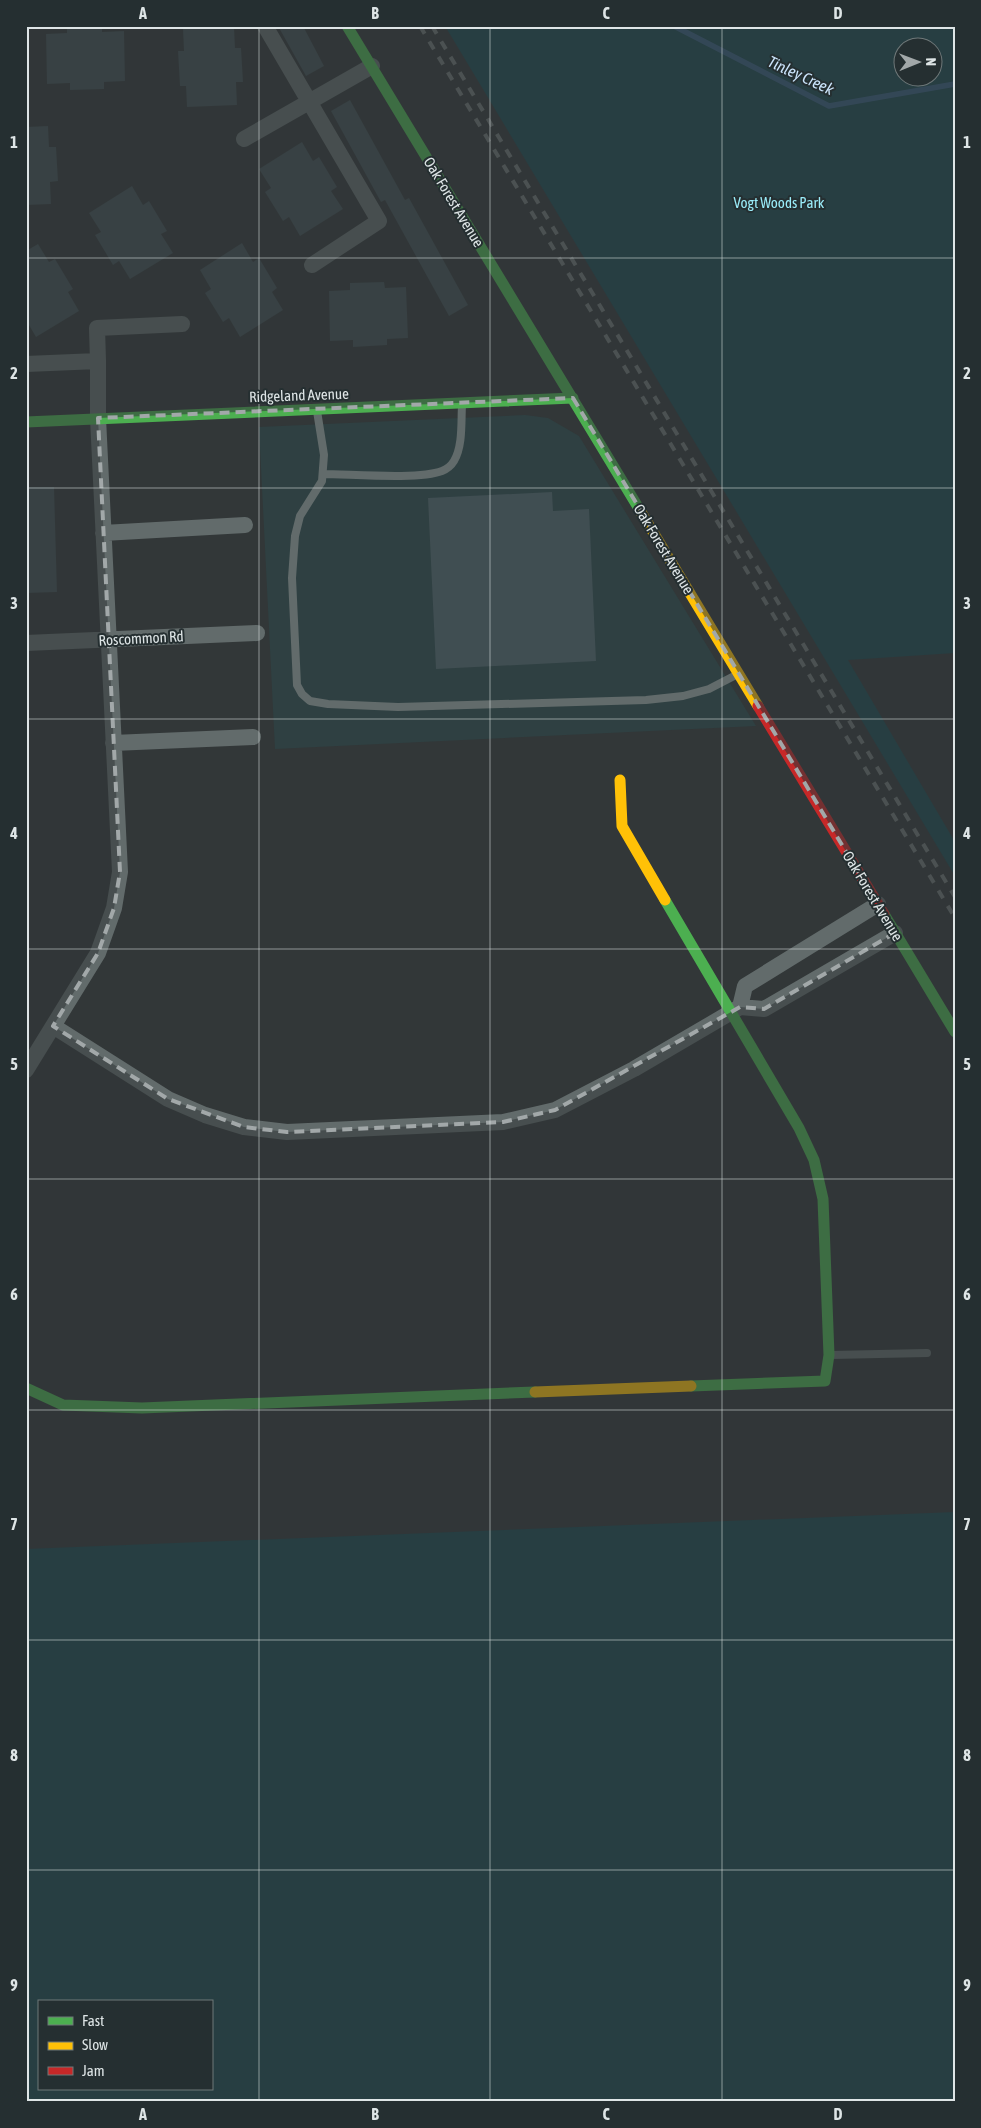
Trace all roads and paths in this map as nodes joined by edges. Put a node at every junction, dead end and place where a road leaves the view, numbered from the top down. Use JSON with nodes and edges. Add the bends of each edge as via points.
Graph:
{"nodes":[{"id":1,"x":265,"y":26,"type":"edge"},
{"id":2,"x":347,"y":26,"type":"edge"},
{"id":3,"x":372,"y":66,"type":"junction"},
{"id":4,"x":308,"y":101,"type":"junction"},
{"id":5,"x":244,"y":139,"type":"dead end"},
{"id":6,"x":312,"y":265,"type":"dead end"},
{"id":7,"x":182,"y":324,"type":"dead end"},
{"id":8,"x":98,"y":361,"type":"junction"},
{"id":9,"x":26,"y":364,"type":"edge"},
{"id":10,"x":573,"y":398,"type":"junction"},
{"id":11,"x":462,"y":402,"type":"junction"},
{"id":12,"x":316,"y":409,"type":"junction"},
{"id":13,"x":98,"y":418,"type":"junction"},
{"id":14,"x":26,"y":422,"type":"edge"},
{"id":15,"x":323,"y":474,"type":"junction"},
{"id":16,"x":245,"y":525,"type":"dead end"},
{"id":17,"x":103,"y":533,"type":"junction"},
{"id":18,"x":257,"y":633,"type":"dead end"},
{"id":19,"x":108,"y":640,"type":"junction"},
{"id":20,"x":26,"y":643,"type":"edge"},
{"id":21,"x":739,"y":674,"type":"junction"},
{"id":22,"x":253,"y":737,"type":"dead end"},
{"id":23,"x":113,"y":743,"type":"junction"},
{"id":24,"x":620,"y":780,"type":"dead end"},
{"id":25,"x":878,"y":904,"type":"junction"},
{"id":26,"x":895,"y":933,"type":"junction"},
{"id":27,"x":735,"y":1010,"type":"junction"},
{"id":28,"x":53,"y":1026,"type":"junction"},
{"id":29,"x":955,"y":1032,"type":"edge"},
{"id":30,"x":26,"y":1070,"type":"edge"},
{"id":31,"x":927,"y":1353,"type":"dead end"},
{"id":32,"x":829,"y":1355,"type":"junction"},
{"id":33,"x":26,"y":1388,"type":"edge"}],
"edges":[{"from":1,"to":4,"type":"street"},
{"from":2,"to":3,"type":"street","name":"Oak Forest Avenue"},
{"from":3,"to":4,"type":"street"},
{"from":3,"to":10,"type":"street","name":"Oak Forest Avenue"},
{"from":4,"to":5,"type":"street"},
{"from":4,"to":6,"type":"street","via":[[379,221]]},
{"from":7,"to":8,"type":"street","via":[[97,328]]},
{"from":8,"to":9,"type":"street"},
{"from":8,"to":13,"type":"street"},
{"from":10,"to":11,"type":"street","name":"Ridgeland Avenue"},
{"from":10,"to":21,"type":"street","name":"Oak Forest Avenue"},
{"from":11,"to":12,"type":"street","name":"Ridgeland Avenue"},
{"from":11,"to":15,"type":"lane","via":[[460,443],[454,460],[441,472]]},
{"from":12,"to":13,"type":"street","name":"Ridgeland Avenue"},
{"from":12,"to":15,"type":"lane","via":[[324,455]]},
{"from":13,"to":14,"type":"street","name":"Ridgeland Avenue"},
{"from":13,"to":17,"type":"street"},
{"from":15,"to":21,"type":"lane","via":[[300,516],[294,536],[294,662],[297,685],[310,701],[398,707],[646,700],[709,689]]},
{"from":16,"to":17,"type":"street"},
{"from":17,"to":19,"type":"street"},
{"from":18,"to":19,"type":"street","name":"Roscommon Rd"},
{"from":19,"to":20,"type":"street","name":"Roscommon Rd"},
{"from":19,"to":23,"type":"street"},
{"from":21,"to":25,"type":"street","name":"Oak Forest Avenue"},
{"from":22,"to":23,"type":"street"},
{"from":23,"to":28,"type":"street","via":[[120,872],[114,908],[98,953]]},
{"from":24,"to":27,"type":"street","via":[[622,826]]},
{"from":25,"to":26,"type":"street","name":"Oak Forest Avenue"},
{"from":25,"to":27,"type":"street","via":[[745,986]]},
{"from":26,"to":27,"type":"street","via":[[764,1009]]},
{"from":26,"to":29,"type":"street","name":"Oak Forest Avenue"},
{"from":27,"to":28,"type":"street","via":[[634,1069],[555,1110],[503,1122],[287,1132],[244,1127],[205,1115],[168,1098]]},
{"from":27,"to":32,"type":"street","via":[[800,1128],[814,1160],[823,1199]]},
{"from":28,"to":30,"type":"street"},
{"from":31,"to":32,"type":"lane"},
{"from":32,"to":33,"type":"street","via":[[825,1381],[142,1408],[63,1405]]}]}
